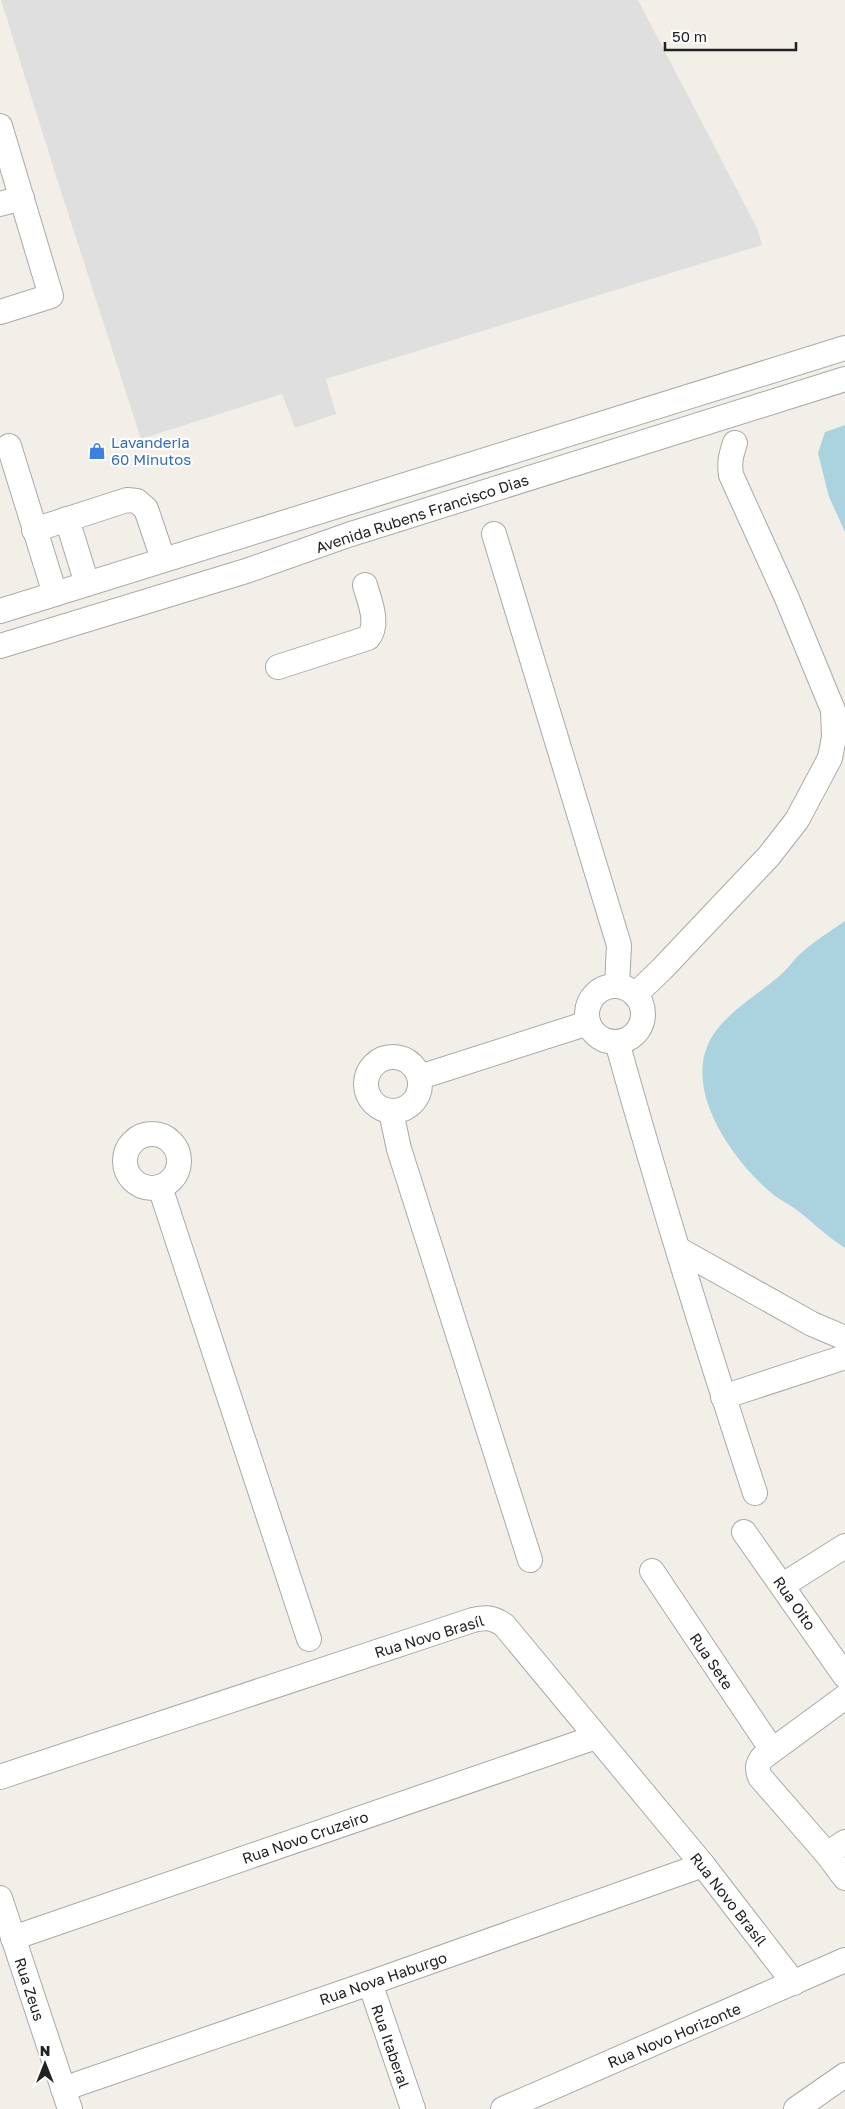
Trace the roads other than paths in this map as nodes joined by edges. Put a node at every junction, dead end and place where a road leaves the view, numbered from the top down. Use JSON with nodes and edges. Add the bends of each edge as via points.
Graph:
{"nodes":[{"id":1,"x":0,"y":126,"type":"edge"},
{"id":2,"x":5,"y":159,"type":"edge"},
{"id":3,"x":11,"y":201,"type":"edge"},
{"id":4,"x":0,"y":312,"type":"edge"},
{"id":5,"x":845,"y":348,"type":"edge"},
{"id":6,"x":845,"y":379,"type":"edge"},
{"id":7,"x":735,"y":443,"type":"dead end"},
{"id":8,"x":9,"y":446,"type":"dead end"},
{"id":9,"x":66,"y":519,"type":"junction"},
{"id":10,"x":34,"y":530,"type":"junction"},
{"id":11,"x":494,"y":534,"type":"dead end"},
{"id":12,"x":163,"y":559,"type":"junction"},
{"id":13,"x":87,"y":584,"type":"junction"},
{"id":14,"x":365,"y":585,"type":"dead end"},
{"id":15,"x":55,"y":594,"type":"junction"},
{"id":16,"x":0,"y":611,"type":"edge"},
{"id":17,"x":0,"y":646,"type":"edge"},
{"id":18,"x":278,"y":667,"type":"dead end"},
{"id":19,"x":626,"y":991,"type":"junction"},
{"id":20,"x":588,"y":1023,"type":"junction"},
{"id":21,"x":617,"y":1042,"type":"junction"},
{"id":22,"x":420,"y":1076,"type":"junction"},
{"id":23,"x":391,"y":1112,"type":"junction"},
{"id":24,"x":160,"y":1187,"type":"dead end"},
{"id":25,"x":678,"y":1249,"type":"junction"},
{"id":26,"x":845,"y":1338,"type":"edge"},
{"id":27,"x":845,"y":1357,"type":"edge"},
{"id":28,"x":723,"y":1397,"type":"junction"},
{"id":29,"x":755,"y":1493,"type":"dead end"},
{"id":30,"x":744,"y":1532,"type":"dead end"},
{"id":31,"x":845,"y":1546,"type":"edge"},
{"id":32,"x":530,"y":1560,"type":"dead end"},
{"id":33,"x":652,"y":1572,"type":"dead end"},
{"id":34,"x":783,"y":1585,"type":"junction"},
{"id":35,"x":309,"y":1639,"type":"dead end"},
{"id":36,"x":845,"y":1676,"type":"edge"},
{"id":37,"x":845,"y":1697,"type":"edge"},
{"id":38,"x":596,"y":1737,"type":"junction"},
{"id":39,"x":772,"y":1750,"type":"junction"},
{"id":40,"x":0,"y":1777,"type":"edge"},
{"id":41,"x":836,"y":1848,"type":"edge"},
{"id":42,"x":703,"y":1865,"type":"junction"},
{"id":43,"x":845,"y":1878,"type":"edge"},
{"id":44,"x":0,"y":1898,"type":"edge"},
{"id":45,"x":13,"y":1938,"type":"junction"},
{"id":46,"x":845,"y":1960,"type":"edge"},
{"id":47,"x":370,"y":1983,"type":"junction"},
{"id":48,"x":794,"y":1983,"type":"junction"},
{"id":49,"x":845,"y":2075,"type":"edge"},
{"id":50,"x":66,"y":2099,"type":"edge"},
{"id":51,"x":412,"y":2109,"type":"edge"},
{"id":52,"x":503,"y":2109,"type":"edge"},
{"id":53,"x":796,"y":2109,"type":"edge"}],
"edges":[{"from":1,"to":2,"type":"street"},
{"from":2,"to":3,"type":"street"},
{"from":3,"to":4,"type":"street","via":[[52,296]]},
{"from":5,"to":12,"type":"street","name":"Avenida Rubens Francisco Dias"},
{"from":6,"to":17,"type":"street","name":"Avenida Rubens Francisco Dias","via":[[348,535],[246,571]]},
{"from":7,"to":19,"type":"street","via":[[730,455],[731,475],[833,710],[834,737],[830,758],[798,820],[769,856],[662,969]]},
{"from":8,"to":10,"type":"street"},
{"from":9,"to":10,"type":"street"},
{"from":9,"to":12,"type":"street","via":[[127,500],[138,501],[146,509]]},
{"from":9,"to":13,"type":"street"},
{"from":10,"to":15,"type":"street"},
{"from":11,"to":19,"type":"street","via":[[619,945]]},
{"from":12,"to":13,"type":"street","name":"Avenida Rubens Francisco Dias"},
{"from":13,"to":15,"type":"street","name":"Avenida Rubens Francisco Dias"},
{"from":14,"to":18,"type":"street","via":[[373,619],[373,629],[368,638]]},
{"from":15,"to":16,"type":"street","name":"Avenida Rubens Francisco Dias"},
{"from":19,"to":20,"type":"street","via":[[606,988],[593,997],[587,1012]]},
{"from":19,"to":21,"type":"street","via":[[643,1011],[642,1020],[633,1035]]},
{"from":20,"to":21,"type":"street","via":[[599,1037]]},
{"from":20,"to":22,"type":"street"},
{"from":21,"to":25,"type":"street"},
{"from":22,"to":23,"type":"street","via":[[419,1094],[414,1102],[408,1108]]},
{"from":22,"to":23,"type":"street","via":[[411,1064],[396,1057],[387,1057],[372,1067],[367,1074],[366,1092],[375,1105]]},
{"from":23,"to":32,"type":"street","via":[[398,1149]]},
{"from":24,"to":35,"type":"street"},
{"from":25,"to":26,"type":"street","via":[[804,1319]]},
{"from":25,"to":28,"type":"street"},
{"from":27,"to":28,"type":"street"},
{"from":28,"to":29,"type":"street"},
{"from":30,"to":34,"type":"street","name":"Rua Oito"},
{"from":31,"to":34,"type":"street"},
{"from":33,"to":39,"type":"street","name":"Rua Sete"},
{"from":34,"to":36,"type":"street","name":"Rua Oito"},
{"from":37,"to":39,"type":"street"},
{"from":38,"to":40,"type":"street","name":"Rua Novo Brasíl","via":[[504,1625],[494,1618],[485,1617]]},
{"from":38,"to":42,"type":"street","name":"Rua Novo Brasíl"},
{"from":38,"to":45,"type":"street","name":"Rua Novo Cruzeiro"},
{"from":39,"to":41,"type":"street","via":[[758,1763],[760,1777]]},
{"from":41,"to":43,"type":"street"},
{"from":42,"to":47,"type":"street","name":"Rua Nova Haburgo"},
{"from":42,"to":48,"type":"street","name":"Rua Novo Brasíl"},
{"from":44,"to":45,"type":"street","name":"Rua Zeus"},
{"from":45,"to":50,"type":"street","name":"Rua Zeus"},
{"from":46,"to":48,"type":"street","name":"Rua Novo Horizonte"},
{"from":47,"to":50,"type":"street","name":"Rua Nova Haburgo"},
{"from":47,"to":51,"type":"street","name":"Rua Itaberal"},
{"from":48,"to":52,"type":"street","name":"Rua Novo Horizonte"},
{"from":49,"to":53,"type":"street"}]}
